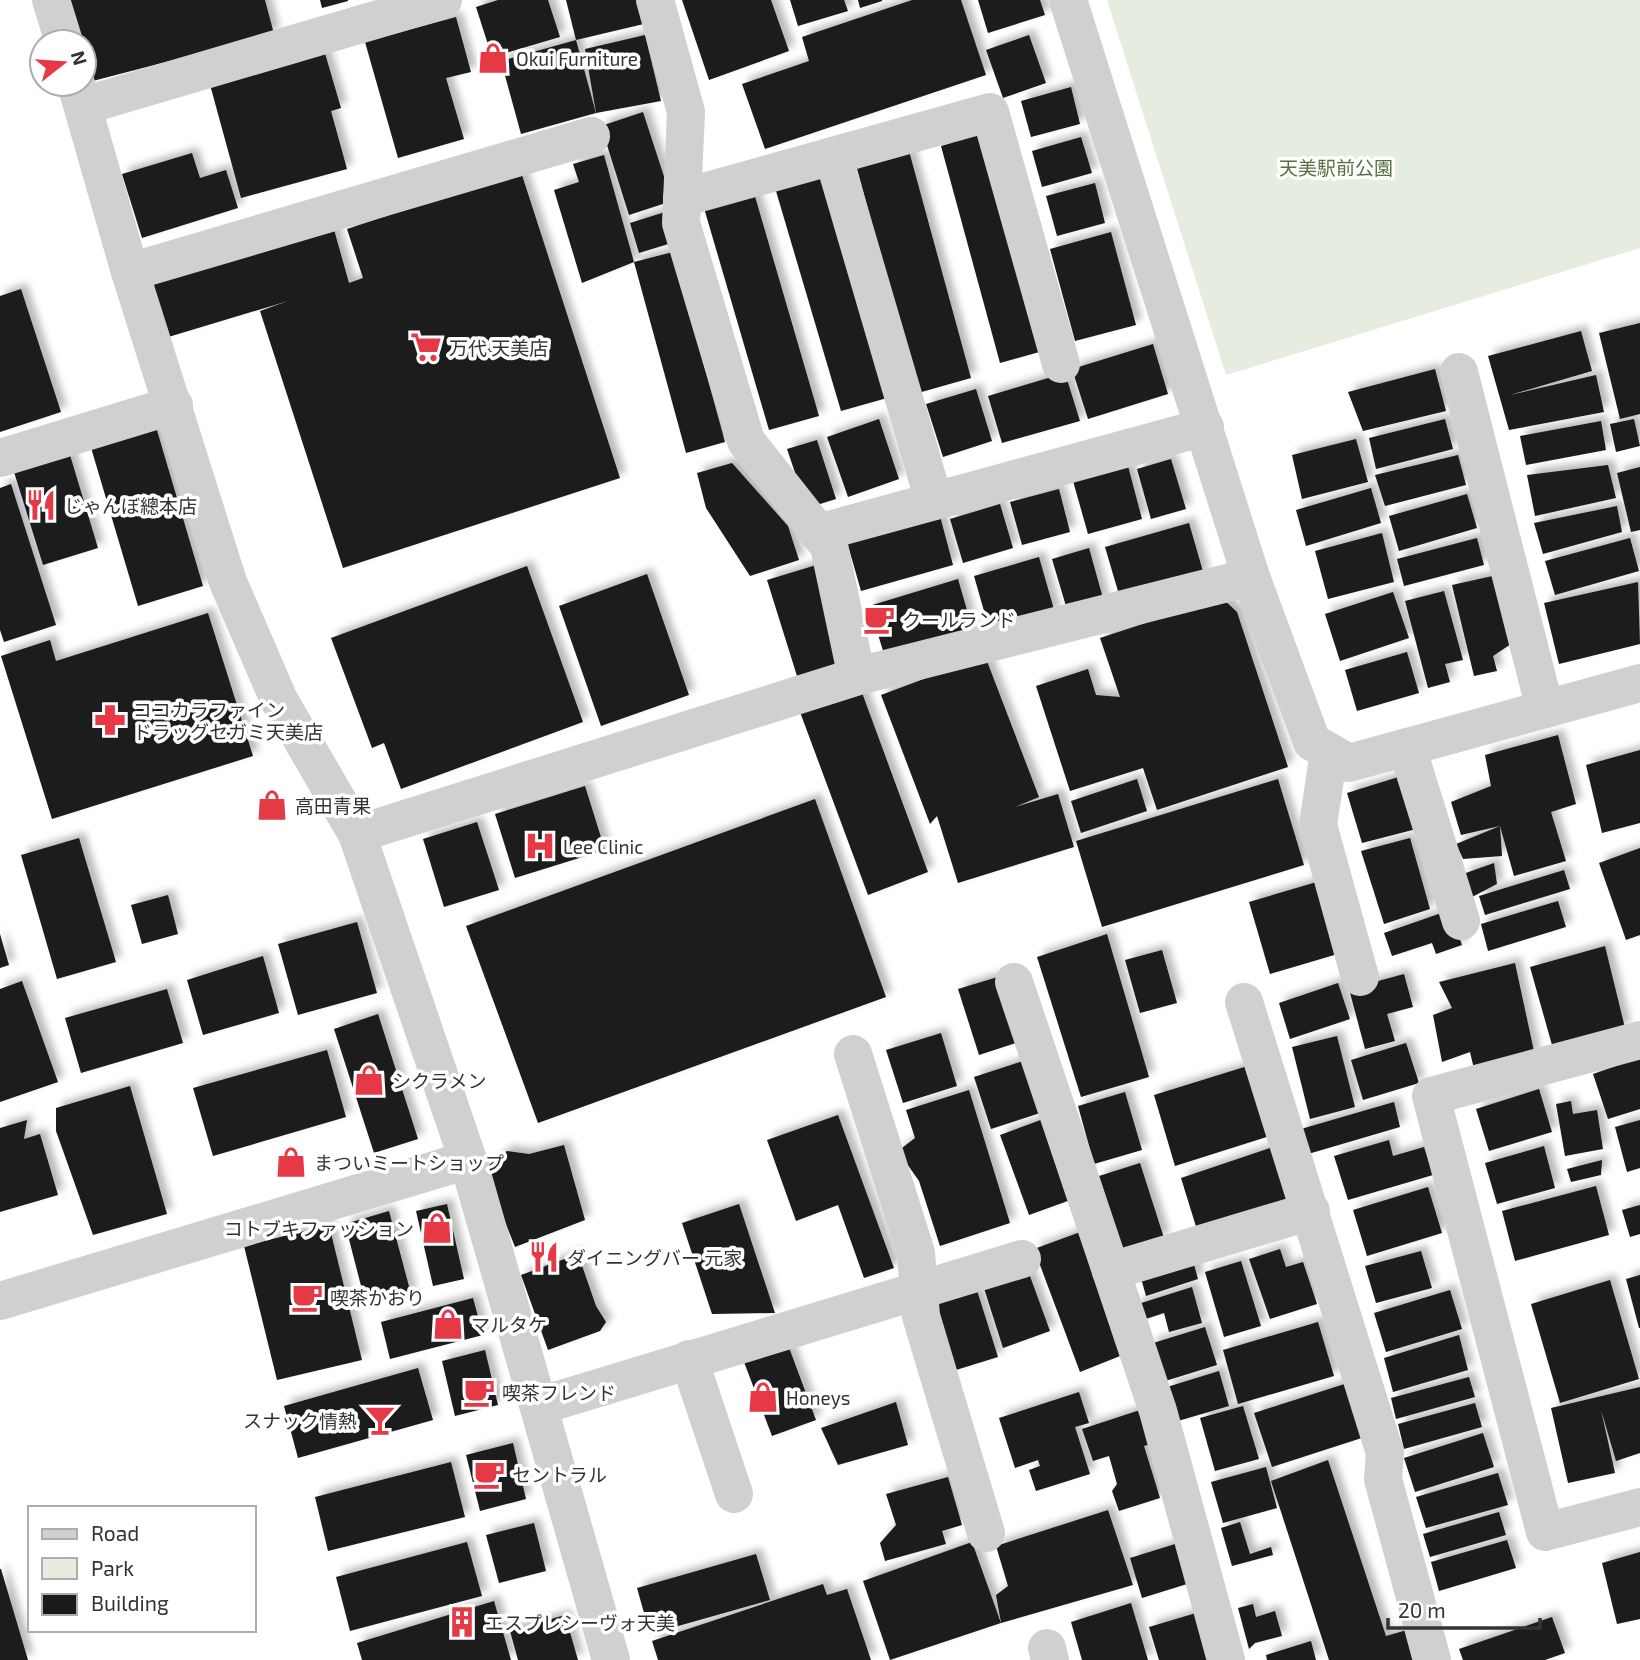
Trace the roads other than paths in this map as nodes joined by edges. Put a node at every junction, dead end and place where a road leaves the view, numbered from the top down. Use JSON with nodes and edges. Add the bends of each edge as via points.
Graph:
{"nodes":[{"id":1,"x":51,"y":0,"type":"edge"},
{"id":2,"x":443,"y":0,"type":"edge"},
{"id":3,"x":655,"y":0,"type":"edge"},
{"id":4,"x":1068,"y":0,"type":"edge"},
{"id":5,"x":60,"y":28,"type":"edge"},
{"id":6,"x":98,"y":90,"type":"edge"},
{"id":7,"x":81,"y":98,"type":"edge"},
{"id":8,"x":591,"y":136,"type":"dead end"},
{"id":9,"x":833,"y":156,"type":"junction"},
{"id":10,"x":682,"y":198,"type":"junction"},
{"id":11,"x":130,"y":272,"type":"junction"},
{"id":12,"x":1061,"y":364,"type":"dead end"},
{"id":13,"x":1459,"y":372,"type":"dead end"},
{"id":14,"x":174,"y":405,"type":"junction"},
{"id":15,"x":1205,"y":427,"type":"junction"},
{"id":16,"x":0,"y":458,"type":"edge"},
{"id":17,"x":934,"y":501,"type":"junction"},
{"id":18,"x":818,"y":533,"type":"junction"},
{"id":19,"x":1251,"y":577,"type":"junction"},
{"id":20,"x":862,"y":675,"type":"junction"},
{"id":21,"x":1640,"y":683,"type":"edge"},
{"id":22,"x":1545,"y":709,"type":"junction"},
{"id":23,"x":1408,"y":747,"type":"junction"},
{"id":24,"x":1329,"y":751,"type":"junction"},
{"id":25,"x":357,"y":834,"type":"junction"},
{"id":26,"x":1461,"y":921,"type":"dead end"},
{"id":27,"x":1360,"y":977,"type":"dead end"},
{"id":28,"x":1014,"y":982,"type":"dead end"},
{"id":29,"x":1244,"y":1002,"type":"dead end"},
{"id":30,"x":1640,"y":1040,"type":"edge"},
{"id":31,"x":853,"y":1054,"type":"dead end"},
{"id":32,"x":468,"y":1160,"type":"junction"},
{"id":33,"x":1311,"y":1211,"type":"junction"},
{"id":34,"x":1022,"y":1259,"type":"dead end"},
{"id":35,"x":1111,"y":1271,"type":"junction"},
{"id":36,"x":918,"y":1292,"type":"junction"},
{"id":37,"x":0,"y":1301,"type":"edge"},
{"id":38,"x":689,"y":1359,"type":"junction"},
{"id":39,"x":540,"y":1406,"type":"junction"},
{"id":40,"x":734,"y":1494,"type":"dead end"},
{"id":41,"x":1640,"y":1507,"type":"edge"},
{"id":42,"x":986,"y":1533,"type":"dead end"},
{"id":43,"x":611,"y":1660,"type":"edge"},
{"id":44,"x":1226,"y":1660,"type":"edge"},
{"id":45,"x":1432,"y":1660,"type":"edge"}],
"edges":[{"from":1,"to":5,"type":"street"},
{"from":2,"to":6,"type":"street"},
{"from":3,"to":10,"type":"street","via":[[686,113]]},
{"from":4,"to":15,"type":"street"},
{"from":7,"to":11,"type":"street"},
{"from":8,"to":11,"type":"street"},
{"from":9,"to":10,"type":"street"},
{"from":9,"to":12,"type":"street","via":[[990,112]]},
{"from":9,"to":17,"type":"street"},
{"from":10,"to":18,"type":"street","via":[[681,223],[746,441]]},
{"from":11,"to":14,"type":"street"},
{"from":13,"to":22,"type":"street"},
{"from":14,"to":16,"type":"street"},
{"from":14,"to":25,"type":"street","via":[[233,594],[279,700]]},
{"from":15,"to":17,"type":"street"},
{"from":15,"to":19,"type":"street"},
{"from":17,"to":18,"type":"street"},
{"from":18,"to":20,"type":"street","via":[[829,546],[853,659]]},
{"from":19,"to":20,"type":"street"},
{"from":19,"to":24,"type":"street","via":[[1312,742]]},
{"from":20,"to":25,"type":"street"},
{"from":21,"to":22,"type":"street"},
{"from":22,"to":23,"type":"street"},
{"from":23,"to":24,"type":"street","via":[[1349,764]]},
{"from":23,"to":26,"type":"street"},
{"from":24,"to":27,"type":"street","via":[[1318,825]]},
{"from":25,"to":32,"type":"street"},
{"from":28,"to":35,"type":"street"},
{"from":29,"to":33,"type":"street"},
{"from":30,"to":41,"type":"street","via":[[1430,1096],[1545,1532]]},
{"from":31,"to":36,"type":"street","via":[[916,1253]]},
{"from":32,"to":37,"type":"street"},
{"from":32,"to":39,"type":"street"},
{"from":33,"to":35,"type":"street"},
{"from":33,"to":45,"type":"street","via":[[1385,1453],[1383,1479]]},
{"from":34,"to":36,"type":"street"},
{"from":35,"to":44,"type":"street","via":[[1158,1411]]},
{"from":36,"to":38,"type":"street"},
{"from":36,"to":42,"type":"street"},
{"from":38,"to":39,"type":"street"},
{"from":38,"to":40,"type":"street"},
{"from":39,"to":43,"type":"street"}]}
